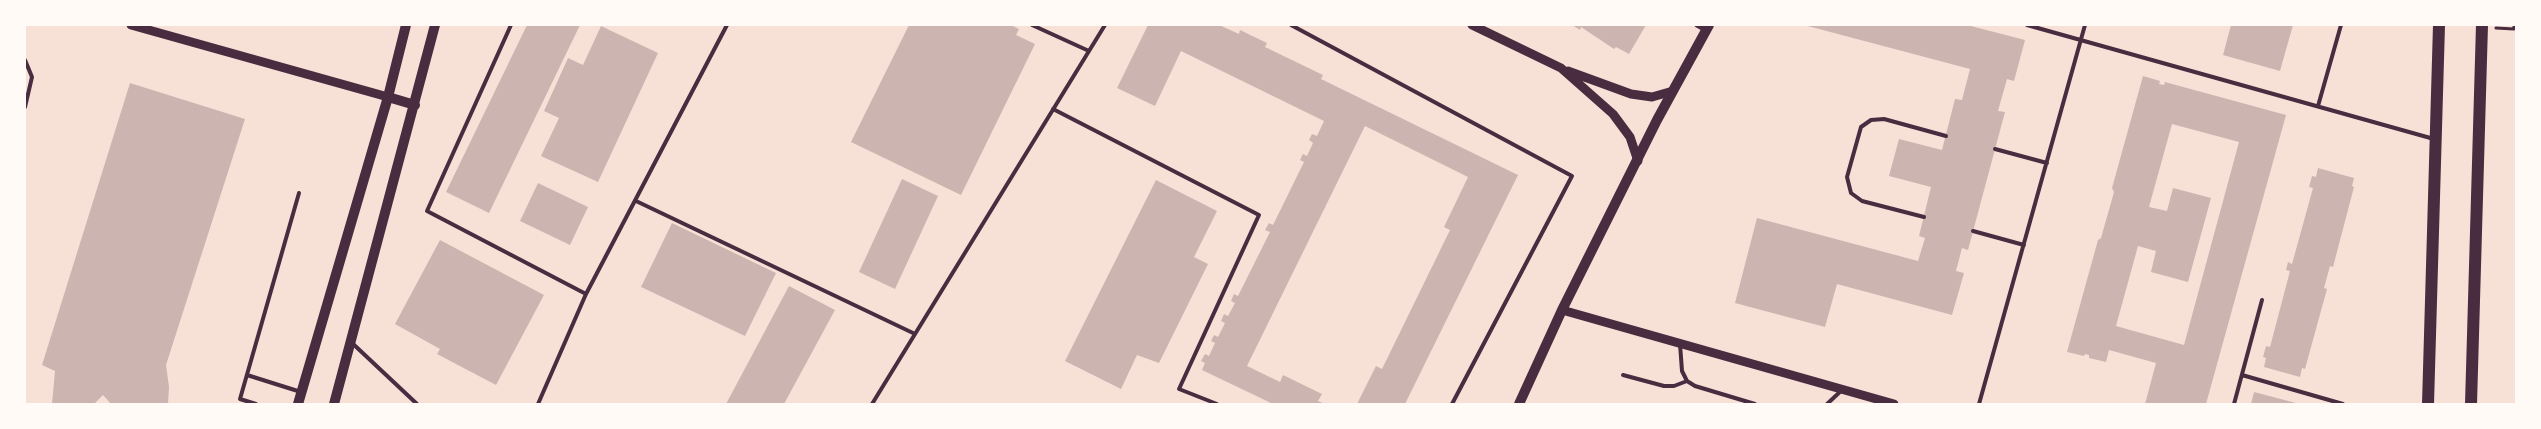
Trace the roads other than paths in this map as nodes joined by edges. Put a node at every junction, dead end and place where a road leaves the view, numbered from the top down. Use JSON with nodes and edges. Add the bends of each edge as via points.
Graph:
{"nodes":[{"id":1,"x":131,"y":25,"type":"edge"},
{"id":2,"x":406,"y":25,"type":"edge"},
{"id":3,"x":435,"y":25,"type":"edge"},
{"id":4,"x":511,"y":25,"type":"edge"},
{"id":5,"x":727,"y":25,"type":"edge"},
{"id":6,"x":1032,"y":25,"type":"edge"},
{"id":7,"x":1105,"y":25,"type":"edge"},
{"id":8,"x":1291,"y":25,"type":"edge"},
{"id":9,"x":1472,"y":25,"type":"edge"},
{"id":10,"x":2027,"y":25,"type":"edge"},
{"id":11,"x":2085,"y":25,"type":"edge"},
{"id":12,"x":2341,"y":25,"type":"edge"},
{"id":13,"x":2439,"y":25,"type":"edge"},
{"id":14,"x":2482,"y":25,"type":"edge"},
{"id":15,"x":1704,"y":27,"type":"edge"},
{"id":16,"x":2081,"y":40,"type":"junction"},
{"id":17,"x":1089,"y":51,"type":"junction"},
{"id":18,"x":25,"y":60,"type":"edge"},
{"id":19,"x":1561,"y":68,"type":"junction"},
{"id":20,"x":1674,"y":91,"type":"junction"},
{"id":21,"x":388,"y":97,"type":"junction"},
{"id":22,"x":414,"y":106,"type":"junction"},
{"id":23,"x":2318,"y":106,"type":"junction"},
{"id":24,"x":25,"y":107,"type":"edge"},
{"id":25,"x":1053,"y":109,"type":"junction"},
{"id":26,"x":1946,"y":136,"type":"dead end"},
{"id":27,"x":2435,"y":139,"type":"junction"},
{"id":28,"x":1995,"y":149,"type":"dead end"},
{"id":29,"x":1638,"y":161,"type":"junction"},
{"id":30,"x":2047,"y":163,"type":"junction"},
{"id":31,"x":299,"y":193,"type":"dead end"},
{"id":32,"x":636,"y":201,"type":"junction"},
{"id":33,"x":1924,"y":218,"type":"dead end"},
{"id":34,"x":1973,"y":231,"type":"dead end"},
{"id":35,"x":2024,"y":245,"type":"junction"},
{"id":36,"x":586,"y":294,"type":"junction"},
{"id":37,"x":2262,"y":300,"type":"dead end"},
{"id":38,"x":1562,"y":310,"type":"junction"},
{"id":39,"x":914,"y":333,"type":"junction"},
{"id":40,"x":350,"y":342,"type":"junction"},
{"id":41,"x":1680,"y":344,"type":"junction"},
{"id":42,"x":247,"y":375,"type":"junction"},
{"id":43,"x":1623,"y":375,"type":"dead end"},
{"id":44,"x":2242,"y":375,"type":"junction"},
{"id":45,"x":1687,"y":381,"type":"junction"},
{"id":46,"x":1842,"y":390,"type":"junction"},
{"id":47,"x":301,"y":392,"type":"junction"},
{"id":48,"x":256,"y":404,"type":"edge"},
{"id":49,"x":298,"y":404,"type":"edge"},
{"id":50,"x":334,"y":404,"type":"edge"},
{"id":51,"x":417,"y":404,"type":"edge"},
{"id":52,"x":538,"y":404,"type":"edge"},
{"id":53,"x":872,"y":404,"type":"edge"},
{"id":54,"x":1217,"y":404,"type":"edge"},
{"id":55,"x":1452,"y":404,"type":"edge"},
{"id":56,"x":1518,"y":404,"type":"edge"},
{"id":57,"x":1755,"y":404,"type":"edge"},
{"id":58,"x":1827,"y":404,"type":"edge"},
{"id":59,"x":1894,"y":404,"type":"edge"},
{"id":60,"x":1979,"y":404,"type":"edge"},
{"id":61,"x":2234,"y":404,"type":"edge"},
{"id":62,"x":2343,"y":404,"type":"edge"},
{"id":63,"x":2428,"y":404,"type":"edge"},
{"id":64,"x":2471,"y":404,"type":"edge"}],
"edges":[{"from":1,"to":21,"type":"street"},
{"from":2,"to":21,"type":"main road"},
{"from":3,"to":22,"type":"main road"},
{"from":4,"to":36,"type":"lane","via":[[426,211]]},
{"from":5,"to":32,"type":"lane"},
{"from":6,"to":17,"type":"lane"},
{"from":7,"to":17,"type":"lane"},
{"from":8,"to":55,"type":"lane","via":[[1572,176]]},
{"from":9,"to":19,"type":"street"},
{"from":10,"to":16,"type":"lane"},
{"from":11,"to":16,"type":"lane"},
{"from":12,"to":23,"type":"lane"},
{"from":13,"to":27,"type":"main road"},
{"from":14,"to":64,"type":"main road"},
{"from":15,"to":20,"type":"main road"},
{"from":16,"to":23,"type":"lane"},
{"from":16,"to":30,"type":"lane"},
{"from":17,"to":25,"type":"lane"},
{"from":18,"to":24,"type":"lane","via":[[32,77]]},
{"from":19,"to":20,"type":"street","via":[[1631,94],[1652,97]]},
{"from":19,"to":29,"type":"street","via":[[1613,114],[1630,137]]},
{"from":20,"to":29,"type":"main road"},
{"from":21,"to":22,"type":"main road"},
{"from":21,"to":47,"type":"main road"},
{"from":22,"to":40,"type":"main road"},
{"from":23,"to":27,"type":"lane"},
{"from":25,"to":39,"type":"lane"},
{"from":25,"to":54,"type":"lane","via":[[1259,215],[1179,389]]},
{"from":26,"to":33,"type":"lane","via":[[1884,119],[1871,120],[1862,127],[1847,177],[1851,193],[1862,200]]},
{"from":27,"to":63,"type":"main road"},
{"from":28,"to":30,"type":"lane"},
{"from":29,"to":38,"type":"main road"},
{"from":30,"to":35,"type":"lane"},
{"from":31,"to":42,"type":"lane"},
{"from":32,"to":36,"type":"lane"},
{"from":32,"to":39,"type":"lane"},
{"from":34,"to":35,"type":"lane"},
{"from":35,"to":60,"type":"lane"},
{"from":36,"to":52,"type":"lane"},
{"from":37,"to":44,"type":"lane"},
{"from":38,"to":41,"type":"street"},
{"from":38,"to":56,"type":"main road"},
{"from":39,"to":53,"type":"lane"},
{"from":40,"to":50,"type":"main road"},
{"from":40,"to":51,"type":"lane"},
{"from":41,"to":45,"type":"lane","via":[[1682,371]]},
{"from":41,"to":46,"type":"street"},
{"from":42,"to":47,"type":"lane"},
{"from":42,"to":48,"type":"lane","via":[[240,399]]},
{"from":43,"to":45,"type":"lane","via":[[1664,386]]},
{"from":44,"to":61,"type":"lane"},
{"from":44,"to":62,"type":"lane"},
{"from":45,"to":57,"type":"lane"},
{"from":46,"to":58,"type":"lane"},
{"from":46,"to":59,"type":"street"},
{"from":47,"to":49,"type":"main road"}]}
